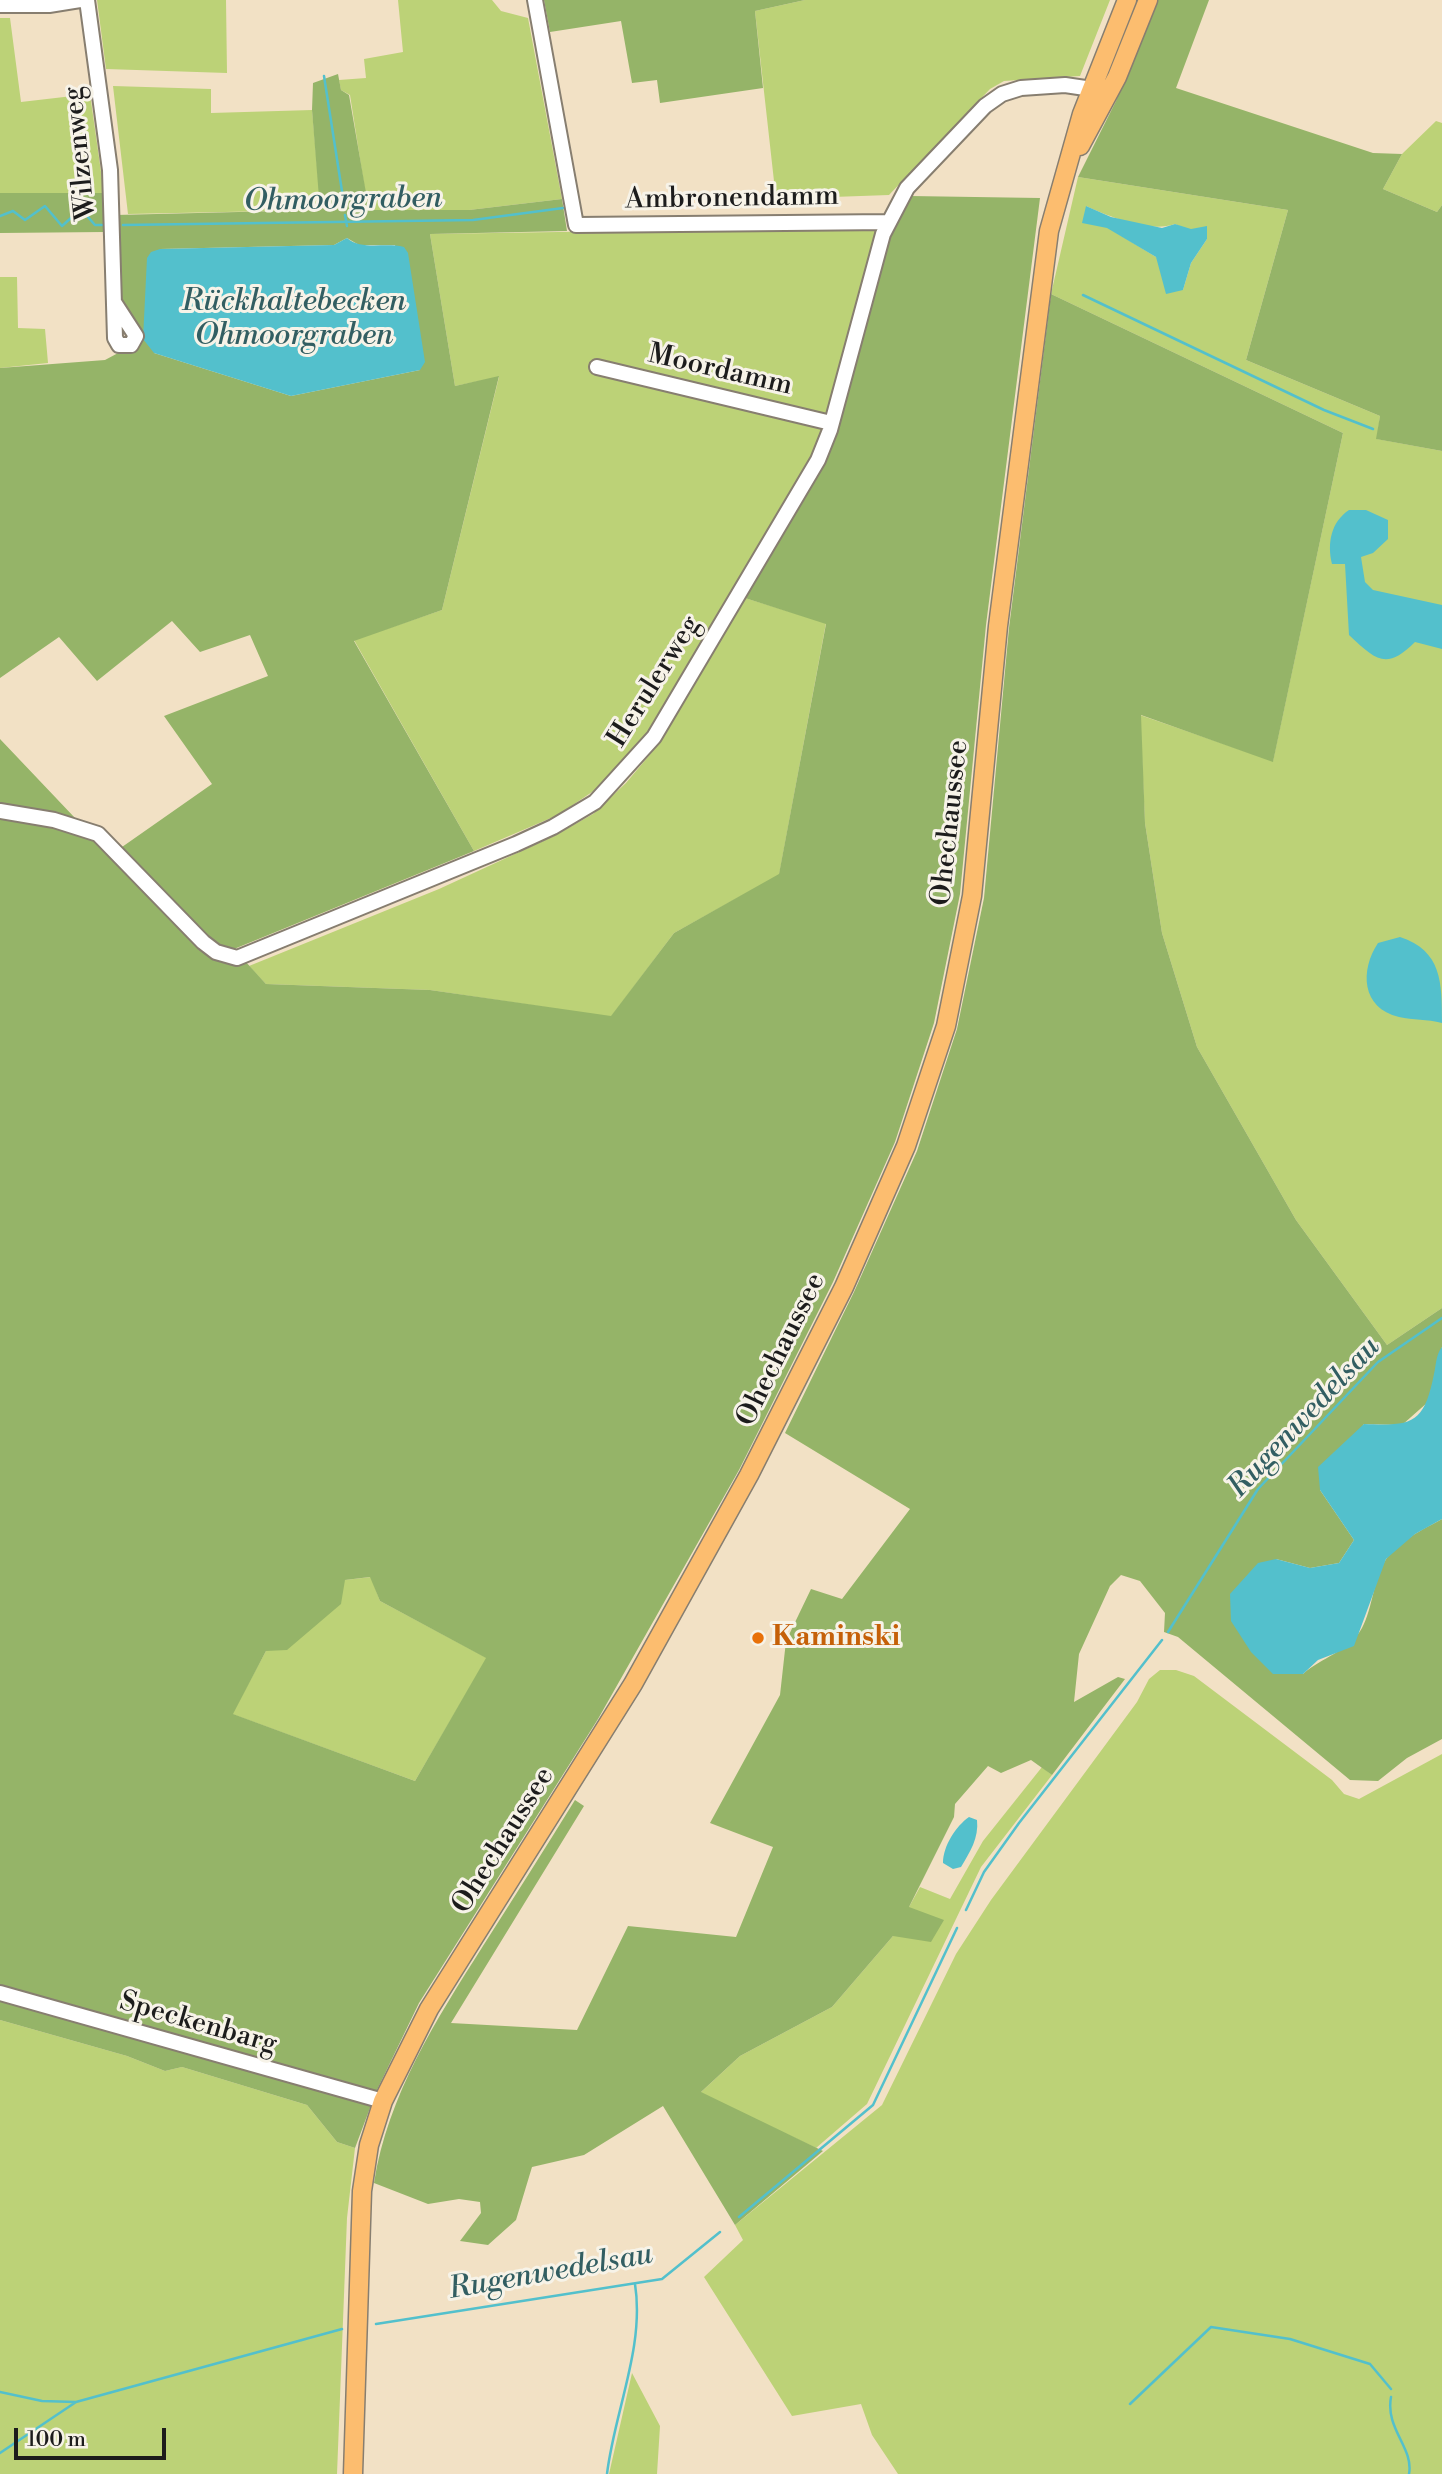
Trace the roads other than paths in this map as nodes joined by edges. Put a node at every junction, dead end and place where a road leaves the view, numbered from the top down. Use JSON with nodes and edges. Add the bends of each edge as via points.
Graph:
{"nodes":[{"id":1,"x":80,"y":0,"type":"edge"},
{"id":2,"x":87,"y":0,"type":"edge"},
{"id":3,"x":536,"y":0,"type":"edge"},
{"id":4,"x":1127,"y":0,"type":"edge"},
{"id":5,"x":1148,"y":0,"type":"edge"},
{"id":6,"x":0,"y":5,"type":"edge"},
{"id":7,"x":1117,"y":77,"type":"junction"},
{"id":8,"x":1092,"y":89,"type":"junction"},
{"id":9,"x":1098,"y":114,"type":"junction"},
{"id":10,"x":1066,"y":172,"type":"junction"},
{"id":11,"x":889,"y":222,"type":"junction"},
{"id":12,"x":114,"y":302,"type":"dead end"},
{"id":13,"x":597,"y":368,"type":"dead end"},
{"id":14,"x":831,"y":423,"type":"junction"},
{"id":15,"x":0,"y":811,"type":"edge"},
{"id":16,"x":0,"y":1993,"type":"edge"},
{"id":17,"x":383,"y":2101,"type":"junction"},
{"id":18,"x":354,"y":2474,"type":"edge"}],
"edges":[{"from":1,"to":6,"type":"street"},
{"from":2,"to":12,"type":"street","name":"Wilzenweg","via":[[110,170]]},
{"from":3,"to":11,"type":"street","name":"Ambronendamm","via":[[576,225]]},
{"from":4,"to":8,"type":"main road"},
{"from":5,"to":7,"type":"main road"},
{"from":7,"to":8,"type":"street"},
{"from":7,"to":9,"type":"main road"},
{"from":8,"to":9,"type":"street"},
{"from":8,"to":10,"type":"main road"},
{"from":8,"to":11,"type":"street","name":"Herulerweg","via":[[1073,85],[1021,88],[995,98],[916,177]]},
{"from":9,"to":10,"type":"main road"},
{"from":10,"to":17,"type":"main road","name":"Ohechaussee","via":[[1049,231],[998,626],[972,896],[946,1026],[906,1146],[844,1287],[750,1475],[633,1684],[429,2009]]},
{"from":11,"to":14,"type":"street","name":"Herulerweg"},
{"from":13,"to":14,"type":"street","name":"Moordamm"},
{"from":14,"to":15,"type":"street","name":"Herulerweg","via":[[806,482],[654,737],[595,802],[553,827],[237,958],[216,952],[203,942],[98,834]]},
{"from":16,"to":17,"type":"street","name":"Speckenbarg"},
{"from":17,"to":18,"type":"main road","name":"Ohechaussee","via":[[369,2145],[362,2191]]}]}
